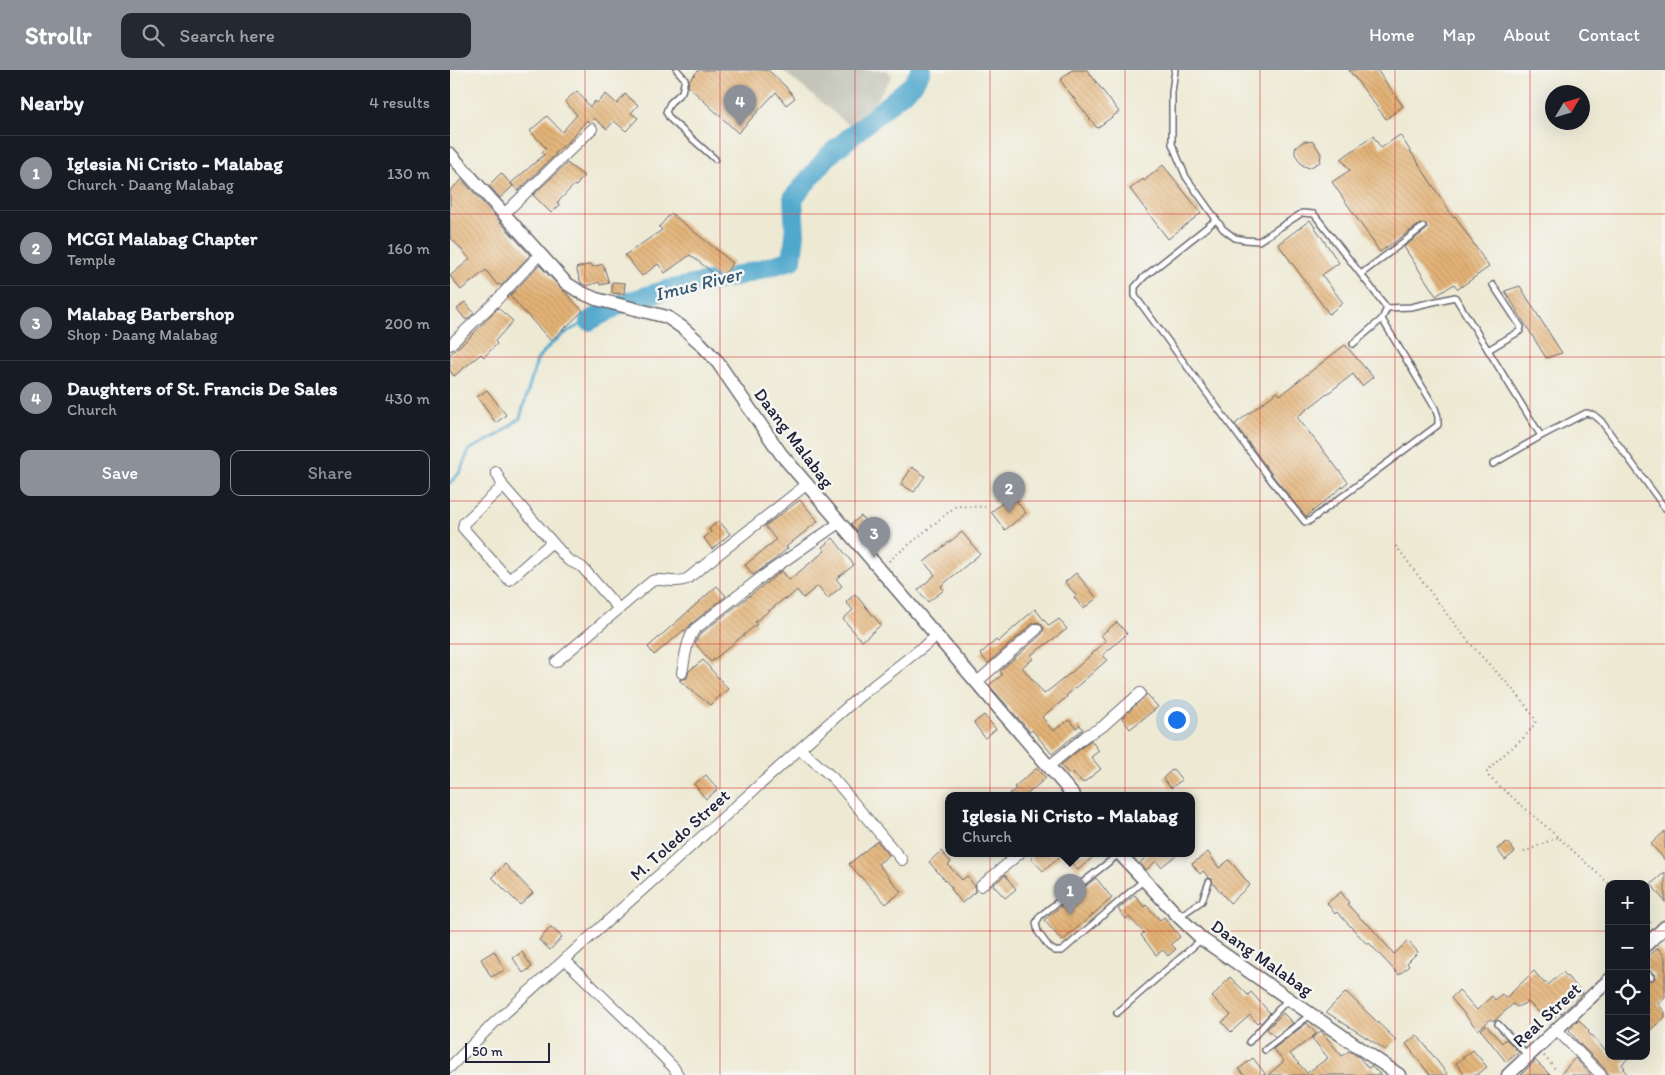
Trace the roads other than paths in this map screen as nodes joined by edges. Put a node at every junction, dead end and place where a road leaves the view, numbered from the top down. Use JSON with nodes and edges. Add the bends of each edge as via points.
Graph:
{"nodes":[{"id":1,"x":677,"y":70,"type":"edge"},
{"id":2,"x":1175,"y":70,"type":"edge"},
{"id":3,"x":592,"y":129,"type":"dead end"},
{"id":4,"x":450,"y":154,"type":"edge"},
{"id":5,"x":714,"y":159,"type":"dead end"},
{"id":6,"x":504,"y":214,"type":"junction"},
{"id":7,"x":1216,"y":220,"type":"junction"},
{"id":8,"x":1423,"y":227,"type":"dead end"},
{"id":9,"x":540,"y":254,"type":"junction"},
{"id":10,"x":1361,"y":274,"type":"junction"},
{"id":11,"x":1493,"y":286,"type":"dead end"},
{"id":12,"x":1387,"y":308,"type":"junction"},
{"id":13,"x":1382,"y":319,"type":"junction"},
{"id":14,"x":1353,"y":344,"type":"dead end"},
{"id":15,"x":450,"y":345,"type":"edge"},
{"id":16,"x":1488,"y":350,"type":"junction"},
{"id":17,"x":1541,"y":436,"type":"junction"},
{"id":18,"x":1493,"y":464,"type":"dead end"},
{"id":19,"x":496,"y":472,"type":"dead end"},
{"id":20,"x":806,"y":485,"type":"junction"},
{"id":21,"x":503,"y":486,"type":"junction"},
{"id":22,"x":1665,"y":508,"type":"edge"},
{"id":23,"x":839,"y":523,"type":"junction"},
{"id":24,"x":552,"y":542,"type":"junction"},
{"id":25,"x":619,"y":609,"type":"junction"},
{"id":26,"x":1037,"y":629,"type":"dead end"},
{"id":27,"x":937,"y":636,"type":"junction"},
{"id":28,"x":556,"y":662,"type":"dead end"},
{"id":29,"x":682,"y":673,"type":"dead end"},
{"id":30,"x":977,"y":682,"type":"junction"},
{"id":31,"x":1140,"y":693,"type":"dead end"},
{"id":32,"x":800,"y":749,"type":"junction"},
{"id":33,"x":1049,"y":766,"type":"junction"},
{"id":34,"x":1071,"y":792,"type":"edge"},
{"id":35,"x":1015,"y":857,"type":"edge"},
{"id":36,"x":1116,"y":857,"type":"edge"},
{"id":37,"x":1123,"y":857,"type":"edge"},
{"id":38,"x":902,"y":860,"type":"dead end"},
{"id":39,"x":1144,"y":880,"type":"junction"},
{"id":40,"x":1210,"y":882,"type":"dead end"},
{"id":41,"x":981,"y":886,"type":"dead end"},
{"id":42,"x":1179,"y":917,"type":"junction"},
{"id":43,"x":1665,"y":927,"type":"edge"},
{"id":44,"x":1202,"y":939,"type":"junction"},
{"id":45,"x":1650,"y":941,"type":"edge"},
{"id":46,"x":565,"y":960,"type":"junction"},
{"id":47,"x":1605,"y":984,"type":"edge"},
{"id":48,"x":1289,"y":998,"type":"junction"},
{"id":49,"x":1117,"y":1013,"type":"dead end"},
{"id":50,"x":1312,"y":1014,"type":"junction"},
{"id":51,"x":1498,"y":1024,"type":"dead end"},
{"id":52,"x":1557,"y":1030,"type":"junction"},
{"id":53,"x":1249,"y":1042,"type":"dead end"},
{"id":54,"x":1265,"y":1050,"type":"dead end"},
{"id":55,"x":1533,"y":1052,"type":"junction"},
{"id":56,"x":450,"y":1067,"type":"edge"},
{"id":57,"x":678,"y":1075,"type":"edge"},
{"id":58,"x":1399,"y":1075,"type":"edge"},
{"id":59,"x":1508,"y":1075,"type":"edge"},
{"id":60,"x":1601,"y":1075,"type":"edge"}],
"edges":[{"from":1,"to":5,"type":"lane","via":[[685,79],[682,92],[666,112]]},
{"from":2,"to":7,"type":"lane","via":[[1172,144],[1186,177]]},
{"from":3,"to":6,"type":"street"},
{"from":4,"to":6,"type":"street","name":"Daang Malabag"},
{"from":6,"to":9,"type":"street","name":"Daang Malabag"},
{"from":7,"to":10,"type":"lane","via":[[1235,238],[1259,241],[1302,213],[1314,214]]},
{"from":7,"to":13,"type":"lane","via":[[1144,277],[1134,287],[1135,296],[1305,522],[1438,425],[1435,408]]},
{"from":8,"to":10,"type":"lane"},
{"from":9,"to":15,"type":"street"},
{"from":9,"to":20,"type":"street","name":"Daang Malabag","via":[[566,283],[580,292],[668,317],[683,328],[716,360]]},
{"from":10,"to":12,"type":"lane"},
{"from":11,"to":16,"type":"lane","via":[[1521,327],[1520,331]]},
{"from":12,"to":13,"type":"lane"},
{"from":12,"to":16,"type":"lane","via":[[1411,307],[1455,297]]},
{"from":13,"to":14,"type":"lane"},
{"from":16,"to":17,"type":"lane"},
{"from":17,"to":18,"type":"lane"},
{"from":17,"to":22,"type":"lane","via":[[1586,413],[1594,415],[1602,421]]},
{"from":19,"to":21,"type":"street"},
{"from":20,"to":23,"type":"street","name":"Daang Malabag"},
{"from":20,"to":25,"type":"street","via":[[687,579],[678,583],[652,581]]},
{"from":21,"to":24,"type":"street"},
{"from":21,"to":24,"type":"street","via":[[464,524],[470,538],[509,580]]},
{"from":23,"to":27,"type":"street","name":"Daang Malabag"},
{"from":23,"to":29,"type":"street","via":[[695,629],[688,643]]},
{"from":24,"to":25,"type":"street","via":[[568,560],[582,567]]},
{"from":25,"to":28,"type":"street"},
{"from":26,"to":30,"type":"street"},
{"from":27,"to":30,"type":"street","name":"Daang Malabag"},
{"from":27,"to":32,"type":"street","name":"M. Toledo Street","via":[[860,696]]},
{"from":30,"to":33,"type":"street","name":"Daang Malabag"},
{"from":31,"to":33,"type":"street","via":[[1102,727]]},
{"from":32,"to":38,"type":"street","via":[[837,782]]},
{"from":32,"to":46,"type":"street","name":"M. Toledo Street"},
{"from":33,"to":34,"type":"street","name":"Daang Malabag"},
{"from":35,"to":41,"type":"street"},
{"from":36,"to":39,"type":"lane","via":[[1040,916],[1036,923],[1038,932],[1049,947],[1055,951],[1062,950]]},
{"from":37,"to":39,"type":"street","name":"Daang Malabag"},
{"from":39,"to":42,"type":"street","name":"Daang Malabag"},
{"from":40,"to":42,"type":"lane","via":[[1202,901]]},
{"from":42,"to":44,"type":"street","name":"Daang Malabag"},
{"from":43,"to":45,"type":"street"},
{"from":44,"to":48,"type":"street","name":"Daang Malabag"},
{"from":44,"to":49,"type":"lane"},
{"from":46,"to":56,"type":"street","name":"M. Toledo Street"},
{"from":46,"to":57,"type":"street"},
{"from":47,"to":52,"type":"street","name":"Real Street"},
{"from":48,"to":50,"type":"street","name":"Daang Malabag"},
{"from":48,"to":53,"type":"lane"},
{"from":50,"to":54,"type":"lane"},
{"from":50,"to":58,"type":"street","name":"Daang Malabag"},
{"from":51,"to":55,"type":"lane"},
{"from":52,"to":55,"type":"street","name":"Real Street"},
{"from":52,"to":60,"type":"street"},
{"from":55,"to":59,"type":"street","name":"Real Street"}]}
